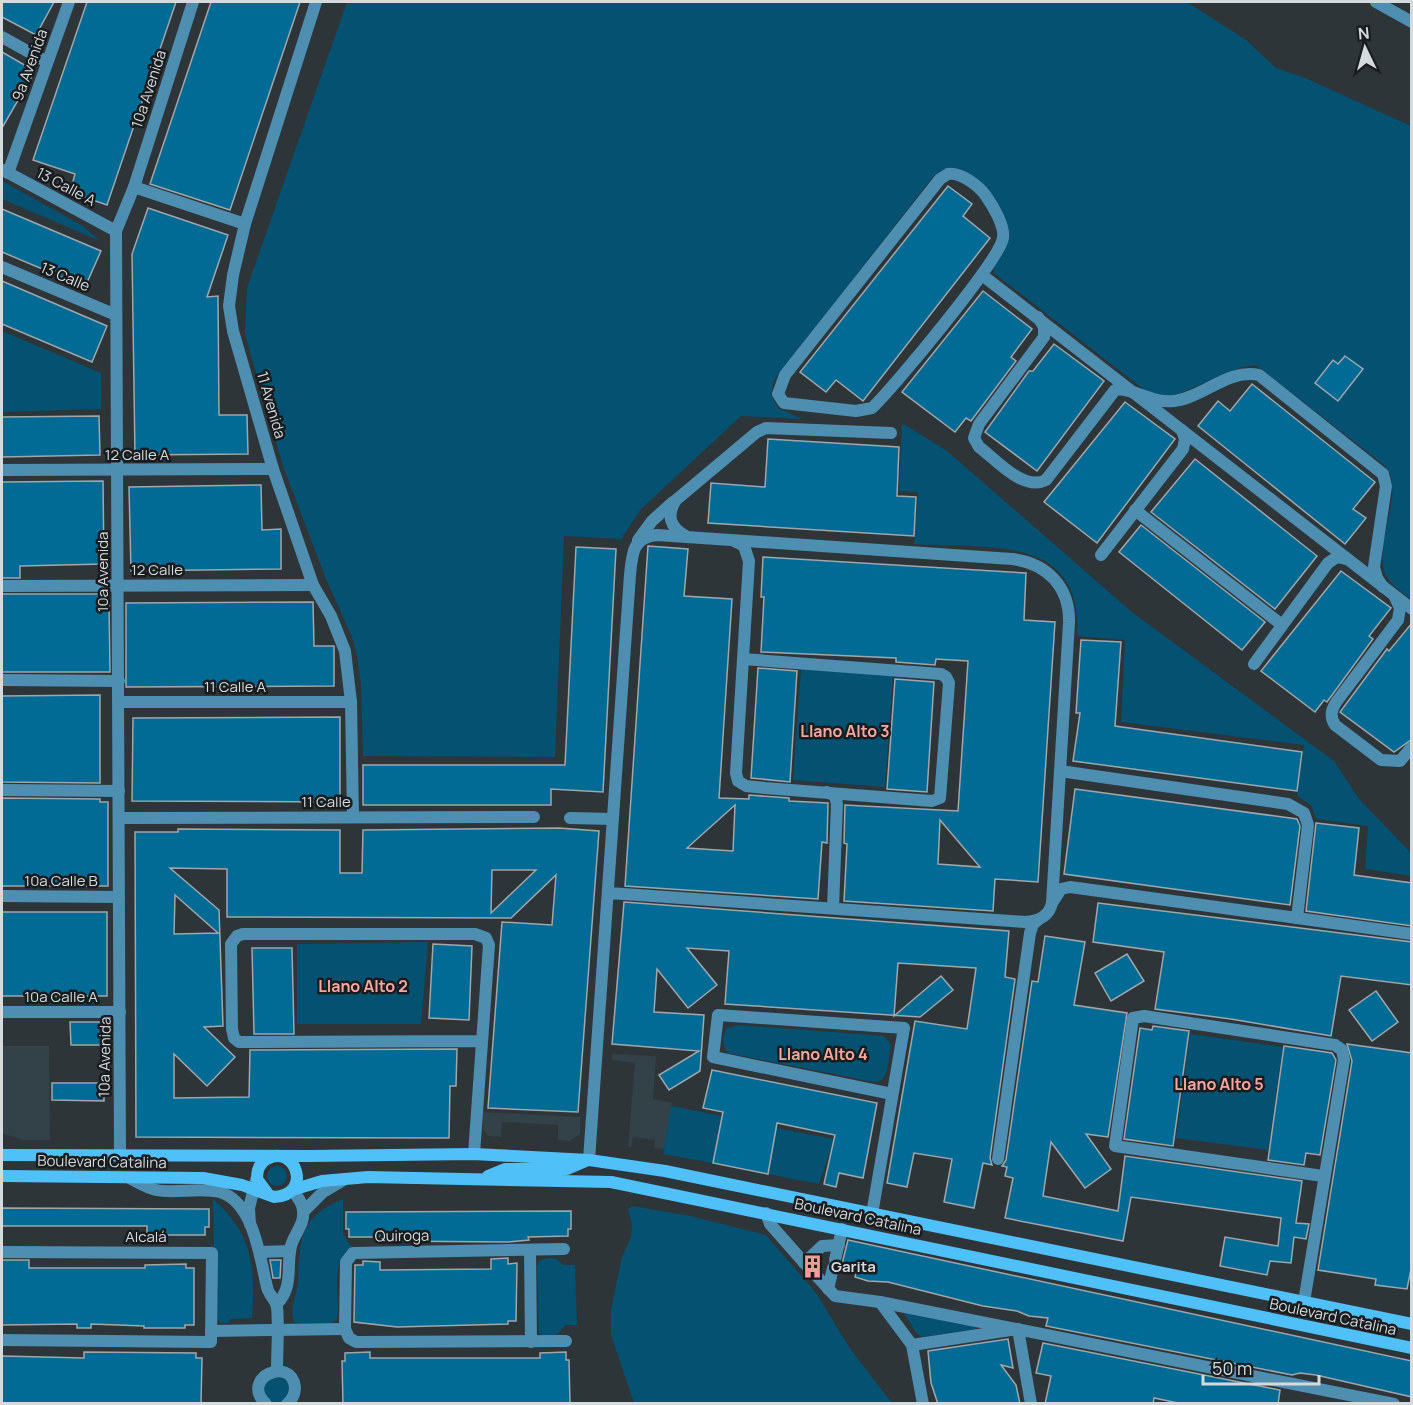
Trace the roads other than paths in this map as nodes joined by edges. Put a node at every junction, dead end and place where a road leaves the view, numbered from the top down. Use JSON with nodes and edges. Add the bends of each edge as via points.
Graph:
{"nodes":[{"id":1,"x":69,"y":2,"type":"edge"},
{"id":2,"x":193,"y":2,"type":"edge"},
{"id":3,"x":316,"y":2,"type":"edge"},
{"id":4,"x":1376,"y":2,"type":"edge"},
{"id":5,"x":1412,"y":22,"type":"edge"},
{"id":6,"x":2,"y":37,"type":"edge"},
{"id":7,"x":47,"y":62,"type":"junction"},
{"id":8,"x":5,"y":171,"type":"edge"},
{"id":9,"x":134,"y":187,"type":"junction"},
{"id":10,"x":245,"y":224,"type":"junction"},
{"id":11,"x":116,"y":231,"type":"junction"},
{"id":12,"x":2,"y":267,"type":"edge"},
{"id":13,"x":982,"y":275,"type":"junction"},
{"id":14,"x":116,"y":315,"type":"junction"},
{"id":15,"x":1038,"y":317,"type":"junction"},
{"id":16,"x":1138,"y":396,"type":"junction"},
{"id":17,"x":1182,"y":430,"type":"junction"},
{"id":18,"x":891,"y":433,"type":"dead end"},
{"id":19,"x":273,"y":469,"type":"junction"},
{"id":20,"x":2,"y":470,"type":"edge"},
{"id":21,"x":117,"y":470,"type":"junction"},
{"id":22,"x":676,"y":500,"type":"junction"},
{"id":23,"x":1136,"y":510,"type":"junction"},
{"id":24,"x":687,"y":537,"type":"junction"},
{"id":25,"x":728,"y":539,"type":"junction"},
{"id":26,"x":636,"y":544,"type":"junction"},
{"id":27,"x":1101,"y":555,"type":"dead end"},
{"id":28,"x":1348,"y":559,"type":"junction"},
{"id":29,"x":118,"y":585,"type":"junction"},
{"id":30,"x":313,"y":585,"type":"junction"},
{"id":31,"x":2,"y":586,"type":"edge"},
{"id":32,"x":1388,"y":590,"type":"junction"},
{"id":33,"x":1412,"y":609,"type":"edge"},
{"id":34,"x":1282,"y":625,"type":"junction"},
{"id":35,"x":743,"y":659,"type":"junction"},
{"id":36,"x":1254,"y":663,"type":"dead end"},
{"id":37,"x":2,"y":680,"type":"edge"},
{"id":38,"x":119,"y":681,"type":"junction"},
{"id":39,"x":118,"y":702,"type":"junction"},
{"id":40,"x":351,"y":702,"type":"junction"},
{"id":41,"x":1412,"y":747,"type":"edge"},
{"id":42,"x":1060,"y":771,"type":"junction"},
{"id":43,"x":2,"y":790,"type":"edge"},
{"id":44,"x":119,"y":791,"type":"junction"},
{"id":45,"x":827,"y":792,"type":"junction"},
{"id":46,"x":353,"y":817,"type":"junction"},
{"id":47,"x":534,"y":817,"type":"dead end"},
{"id":48,"x":119,"y":818,"type":"junction"},
{"id":49,"x":570,"y":818,"type":"dead end"},
{"id":50,"x":613,"y":819,"type":"junction"},
{"id":51,"x":609,"y":893,"type":"junction"},
{"id":52,"x":2,"y":896,"type":"edge"},
{"id":53,"x":119,"y":897,"type":"junction"},
{"id":54,"x":1052,"y":903,"type":"junction"},
{"id":55,"x":833,"y":908,"type":"junction"},
{"id":56,"x":1297,"y":918,"type":"junction"},
{"id":57,"x":1038,"y":920,"type":"junction"},
{"id":58,"x":1412,"y":934,"type":"edge"},
{"id":59,"x":2,"y":1012,"type":"edge"},
{"id":60,"x":120,"y":1012,"type":"junction"},
{"id":61,"x":481,"y":1041,"type":"junction"},
{"id":62,"x":892,"y":1094,"type":"junction"},
{"id":63,"x":120,"y":1154,"type":"junction"},
{"id":64,"x":474,"y":1154,"type":"junction"},
{"id":65,"x":2,"y":1155,"type":"edge"},
{"id":66,"x":276,"y":1156,"type":"junction"},
{"id":67,"x":998,"y":1159,"type":"dead end"},
{"id":68,"x":589,"y":1160,"type":"junction"},
{"id":69,"x":257,"y":1173,"type":"junction"},
{"id":70,"x":2,"y":1176,"type":"edge"},
{"id":71,"x":1323,"y":1176,"type":"junction"},
{"id":72,"x":347,"y":1178,"type":"junction"},
{"id":73,"x":485,"y":1178,"type":"junction"},
{"id":74,"x":131,"y":1179,"type":"junction"},
{"id":75,"x":254,"y":1189,"type":"junction"},
{"id":76,"x":292,"y":1190,"type":"junction"},
{"id":77,"x":268,"y":1194,"type":"junction"},
{"id":78,"x":304,"y":1211,"type":"junction"},
{"id":79,"x":766,"y":1213,"type":"junction"},
{"id":80,"x":872,"y":1214,"type":"junction"},
{"id":81,"x":250,"y":1224,"type":"junction"},
{"id":82,"x":842,"y":1229,"type":"junction"},
{"id":83,"x":839,"y":1245,"type":"junction"},
{"id":84,"x":564,"y":1249,"type":"dead end"},
{"id":85,"x":530,"y":1250,"type":"junction"},
{"id":86,"x":2,"y":1252,"type":"edge"},
{"id":87,"x":290,"y":1256,"type":"junction"},
{"id":88,"x":263,"y":1257,"type":"junction"},
{"id":89,"x":808,"y":1267,"type":"junction"},
{"id":90,"x":828,"y":1289,"type":"junction"},
{"id":91,"x":880,"y":1302,"type":"junction"},
{"id":92,"x":1304,"y":1302,"type":"junction"},
{"id":93,"x":277,"y":1304,"type":"junction"},
{"id":94,"x":1412,"y":1324,"type":"edge"},
{"id":95,"x":345,"y":1329,"type":"junction"},
{"id":96,"x":1018,"y":1329,"type":"junction"},
{"id":97,"x":277,"y":1330,"type":"junction"},
{"id":98,"x":211,"y":1331,"type":"junction"},
{"id":99,"x":2,"y":1340,"type":"edge"},
{"id":100,"x":566,"y":1341,"type":"dead end"},
{"id":101,"x":531,"y":1342,"type":"junction"},
{"id":102,"x":912,"y":1346,"type":"junction"},
{"id":103,"x":1412,"y":1348,"type":"edge"},
{"id":104,"x":277,"y":1371,"type":"junction"},
{"id":105,"x":1321,"y":1389,"type":"junction"},
{"id":106,"x":266,"y":1404,"type":"edge"},
{"id":107,"x":287,"y":1404,"type":"edge"},
{"id":108,"x":923,"y":1404,"type":"edge"},
{"id":109,"x":1031,"y":1404,"type":"edge"},
{"id":110,"x":1324,"y":1404,"type":"edge"},
{"id":111,"x":1394,"y":1404,"type":"edge"}],
"edges":[{"from":1,"to":7,"type":"street","name":"9a Avenida"},
{"from":2,"to":9,"type":"street","name":"10a Avenida"},
{"from":3,"to":10,"type":"street","name":"11 Avenida"},
{"from":4,"to":5,"type":"street"},
{"from":6,"to":7,"type":"street"},
{"from":7,"to":8,"type":"street","name":"9a Avenida"},
{"from":8,"to":11,"type":"street","name":"13 Calle A"},
{"from":9,"to":10,"type":"street"},
{"from":9,"to":11,"type":"street","name":"10a Avenida"},
{"from":10,"to":19,"type":"street","name":"11 Avenida","via":[[233,274],[230,317]]},
{"from":11,"to":14,"type":"street","name":"10a Avenida"},
{"from":12,"to":14,"type":"street","name":"13 Calle"},
{"from":13,"to":13,"type":"street","via":[[872,408],[856,411],[801,406],[784,404],[780,399],[784,375],[948,174],[958,174],[985,194],[1002,228],[1003,241]]},
{"from":13,"to":15,"type":"street"},
{"from":14,"to":21,"type":"street","name":"10a Avenida"},
{"from":15,"to":16,"type":"street"},
{"from":15,"to":16,"type":"street","via":[[1044,337],[979,424],[974,438],[979,447],[1024,481],[1039,483],[1046,480],[1112,392],[1124,389]]},
{"from":16,"to":17,"type":"street"},
{"from":16,"to":32,"type":"street","via":[[1172,402],[1240,375],[1263,378],[1383,474],[1386,486],[1374,567],[1377,578]]},
{"from":17,"to":23,"type":"street","via":[[1183,449]]},
{"from":17,"to":28,"type":"street"},
{"from":18,"to":22,"type":"street","via":[[763,429]]},
{"from":19,"to":21,"type":"street","name":"12 Calle A"},
{"from":19,"to":30,"type":"street","name":"11 Avenida"},
{"from":20,"to":21,"type":"street","name":"12 Calle A"},
{"from":21,"to":29,"type":"street","name":"10a Avenida"},
{"from":22,"to":24,"type":"street","via":[[671,523]]},
{"from":22,"to":26,"type":"street","via":[[652,521]]},
{"from":23,"to":27,"type":"street"},
{"from":23,"to":34,"type":"street"},
{"from":24,"to":25,"type":"street"},
{"from":24,"to":26,"type":"street","via":[[650,536]]},
{"from":25,"to":35,"type":"street","via":[[740,543],[748,555]]},
{"from":25,"to":42,"type":"street","via":[[1012,559],[1042,567],[1060,586],[1069,609]]},
{"from":26,"to":50,"type":"street","via":[[631,564]]},
{"from":28,"to":32,"type":"street"},
{"from":28,"to":34,"type":"street","via":[[1330,560]]},
{"from":29,"to":30,"type":"street","name":"12 Calle"},
{"from":29,"to":31,"type":"street","name":"12 Calle"},
{"from":29,"to":38,"type":"street","name":"10a Avenida"},
{"from":30,"to":40,"type":"street","name":"11 Avenida","via":[[345,651]]},
{"from":32,"to":33,"type":"street"},
{"from":32,"to":41,"type":"street","via":[[1400,608],[1398,620],[1331,710],[1335,725],[1381,760],[1400,760]]},
{"from":34,"to":36,"type":"street"},
{"from":35,"to":45,"type":"street","via":[[738,781],[753,787]]},
{"from":35,"to":45,"type":"street","via":[[946,677],[949,684],[940,798],[932,801]]},
{"from":37,"to":38,"type":"street"},
{"from":38,"to":39,"type":"street","name":"10a Avenida"},
{"from":39,"to":40,"type":"street","name":"11 Calle A"},
{"from":39,"to":44,"type":"street","name":"10a Avenida"},
{"from":40,"to":46,"type":"street","name":"11 Avenida"},
{"from":42,"to":54,"type":"street"},
{"from":42,"to":56,"type":"street","via":[[1300,808],[1308,825]]},
{"from":43,"to":44,"type":"street"},
{"from":44,"to":48,"type":"street","name":"10a Avenida"},
{"from":45,"to":55,"type":"street","via":[[835,796],[837,804]]},
{"from":46,"to":47,"type":"street","name":"11 Calle"},
{"from":46,"to":48,"type":"street","name":"11 Calle"},
{"from":48,"to":53,"type":"street","name":"10a Avenida"},
{"from":49,"to":50,"type":"street"},
{"from":50,"to":51,"type":"street"},
{"from":51,"to":55,"type":"street"},
{"from":51,"to":68,"type":"street"},
{"from":52,"to":53,"type":"street","name":"10a Calle B"},
{"from":53,"to":60,"type":"street","name":"10a Avenida"},
{"from":54,"to":56,"type":"street","via":[[1061,890],[1070,887]]},
{"from":54,"to":57,"type":"street","via":[[1049,912]]},
{"from":55,"to":57,"type":"street"},
{"from":56,"to":58,"type":"street"},
{"from":57,"to":67,"type":"street","via":[[1030,933]]},
{"from":59,"to":60,"type":"street","name":"10a Calle A"},
{"from":60,"to":63,"type":"street","name":"10a Avenida"},
{"from":61,"to":61,"type":"street","via":[[489,945],[481,934],[243,934],[231,944],[232,1029],[239,1042]]},
{"from":61,"to":64,"type":"street"},
{"from":62,"to":62,"type":"street","via":[[904,1028],[718,1015],[713,1057]]},
{"from":62,"to":80,"type":"street"},
{"from":63,"to":65,"type":"street","name":"Boulevard Catalina"},
{"from":63,"to":66,"type":"street","name":"Boulevard Catalina"},
{"from":64,"to":66,"type":"street","name":"Boulevard Catalina"},
{"from":64,"to":68,"type":"street","name":"Boulevard Catalina"},
{"from":66,"to":69,"type":"street","via":[[264,1161]]},
{"from":66,"to":76,"type":"street","via":[[289,1160],[297,1171]]},
{"from":68,"to":73,"type":"street","via":[[567,1169],[505,1169]]},
{"from":68,"to":80,"type":"street","name":"Boulevard Catalina"},
{"from":69,"to":75,"type":"street"},
{"from":69,"to":77,"type":"street","via":[[259,1185]]},
{"from":70,"to":74,"type":"street","name":"Boulevard Catalina"},
{"from":71,"to":71,"type":"street","via":[[1344,1060],[1339,1047],[1144,1016],[1133,1018],[1115,1146]]},
{"from":71,"to":92,"type":"street"},
{"from":72,"to":73,"type":"street","name":"Boulevard Catalina"},
{"from":72,"to":76,"type":"street","name":"Boulevard Catalina"},
{"from":72,"to":78,"type":"street","via":[[323,1192]]},
{"from":73,"to":79,"type":"street","name":"Boulevard Catalina","via":[[611,1182]]},
{"from":74,"to":75,"type":"street","name":"Boulevard Catalina","via":[[202,1178]]},
{"from":74,"to":81,"type":"street","via":[[159,1191],[219,1192],[230,1197]]},
{"from":75,"to":77,"type":"street","name":"Boulevard Catalina"},
{"from":75,"to":81,"type":"street"},
{"from":76,"to":77,"type":"street","via":[[281,1196]]},
{"from":76,"to":78,"type":"street"},
{"from":78,"to":87,"type":"street"},
{"from":79,"to":82,"type":"street","name":"Boulevard Catalina"},
{"from":79,"to":89,"type":"street","via":[[770,1224]]},
{"from":80,"to":92,"type":"street","name":"Boulevard Catalina"},
{"from":81,"to":88,"type":"street"},
{"from":82,"to":83,"type":"street"},
{"from":82,"to":103,"type":"street","name":"Boulevard Catalina"},
{"from":83,"to":89,"type":"street","via":[[822,1246]]},
{"from":83,"to":90,"type":"street"},
{"from":84,"to":85,"type":"street","name":"Quiroga"},
{"from":85,"to":95,"type":"street","name":"Quiroga","via":[[353,1253],[347,1257],[345,1269]]},
{"from":85,"to":101,"type":"street"},
{"from":86,"to":98,"type":"street","name":"Alcalá","via":[[211,1252]]},
{"from":87,"to":88,"type":"street"},
{"from":87,"to":93,"type":"street","via":[[288,1285]]},
{"from":88,"to":93,"type":"street","via":[[267,1288]]},
{"from":89,"to":90,"type":"street"},
{"from":90,"to":91,"type":"street","via":[[835,1296]]},
{"from":91,"to":96,"type":"street"},
{"from":91,"to":102,"type":"street"},
{"from":92,"to":94,"type":"street","name":"Boulevard Catalina"},
{"from":93,"to":97,"type":"street"},
{"from":95,"to":97,"type":"street"},
{"from":95,"to":101,"type":"street","via":[[356,1342]]},
{"from":96,"to":102,"type":"street"},
{"from":96,"to":105,"type":"street"},
{"from":96,"to":109,"type":"street"},
{"from":97,"to":98,"type":"street"},
{"from":97,"to":104,"type":"street"},
{"from":98,"to":99,"type":"street","via":[[211,1342]]},
{"from":100,"to":101,"type":"street"},
{"from":102,"to":108,"type":"street"},
{"from":104,"to":106,"type":"street","via":[[266,1375],[259,1384],[259,1396]]},
{"from":104,"to":107,"type":"street","via":[[287,1374],[294,1383],[294,1395]]},
{"from":105,"to":110,"type":"street"},
{"from":105,"to":111,"type":"street"}]}
